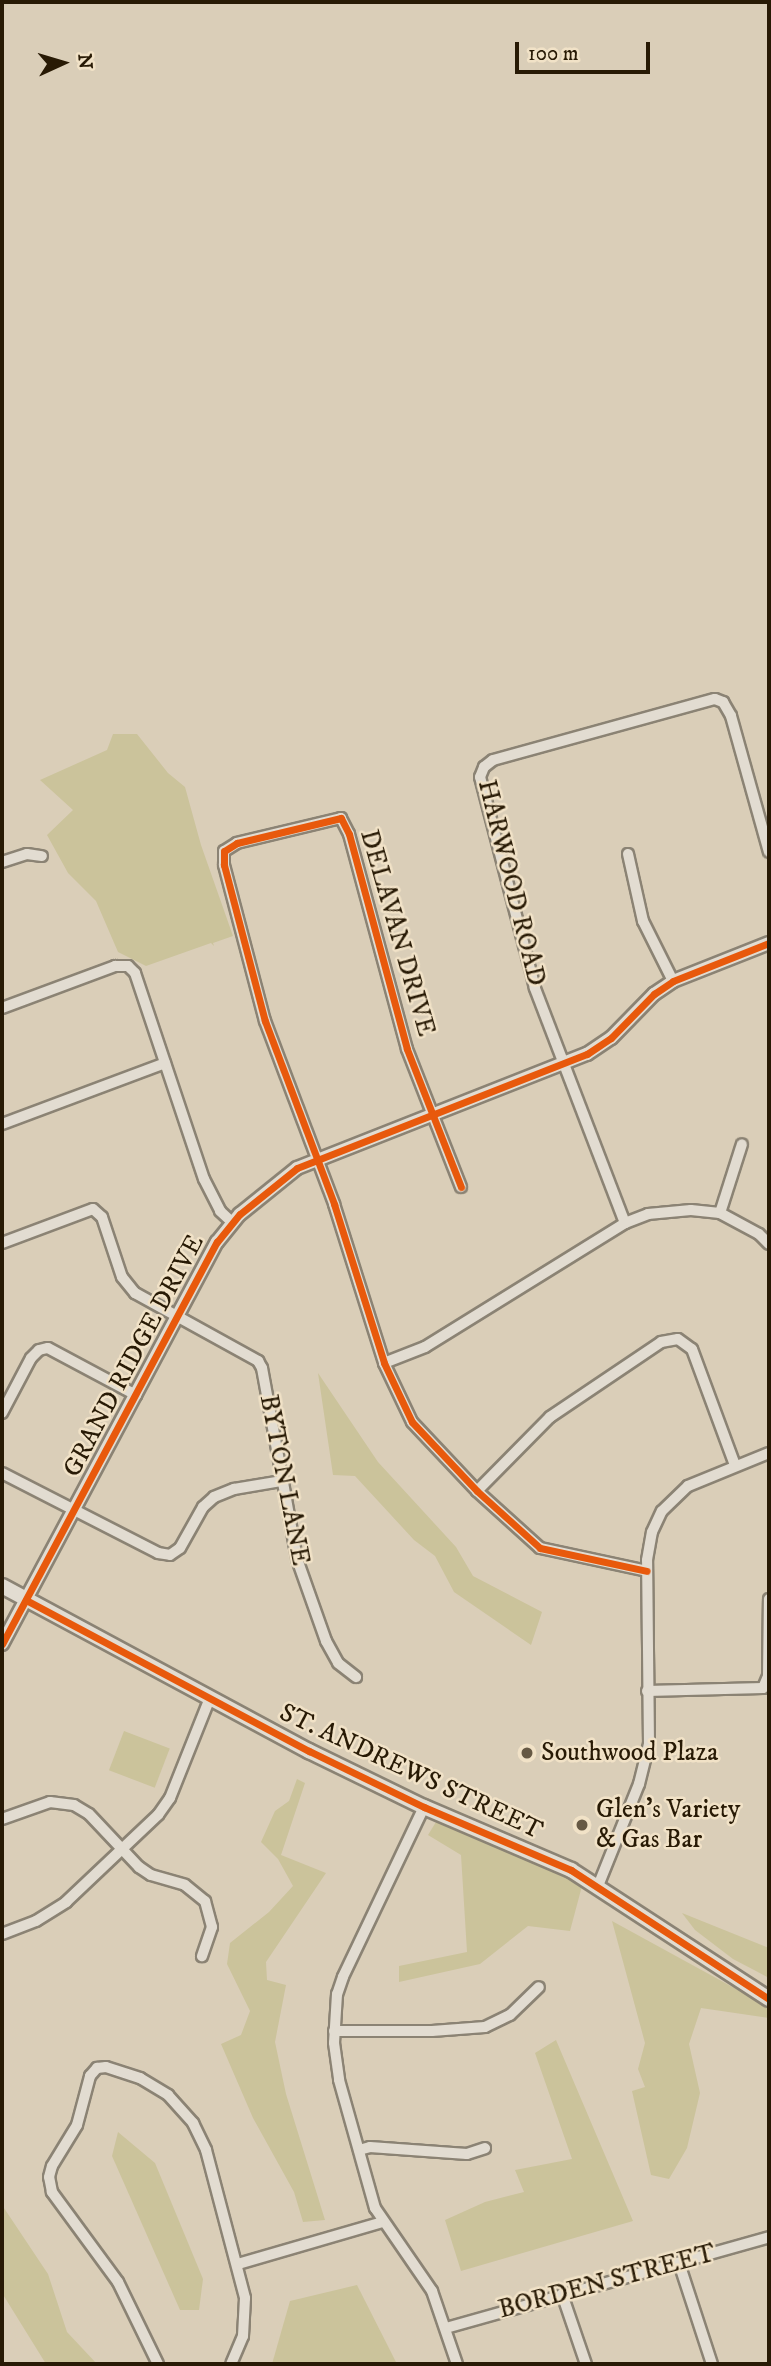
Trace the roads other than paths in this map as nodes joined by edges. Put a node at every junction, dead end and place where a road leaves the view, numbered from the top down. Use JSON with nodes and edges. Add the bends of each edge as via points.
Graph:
{"nodes":[{"id":1,"x":769,"y":852,"type":"edge"},
{"id":2,"x":628,"y":854,"type":"dead end"},
{"id":3,"x":42,"y":856,"type":"dead end"},
{"id":4,"x":2,"y":862,"type":"edge"},
{"id":5,"x":769,"y":943,"type":"edge"},
{"id":6,"x":673,"y":981,"type":"junction"},
{"id":7,"x":2,"y":1008,"type":"edge"},
{"id":8,"x":165,"y":1063,"type":"junction"},
{"id":9,"x":563,"y":1065,"type":"junction"},
{"id":10,"x":432,"y":1115,"type":"junction"},
{"id":11,"x":2,"y":1124,"type":"edge"},
{"id":12,"x":743,"y":1144,"type":"dead end"},
{"id":13,"x":318,"y":1160,"type":"junction"},
{"id":14,"x":461,"y":1186,"type":"dead end"},
{"id":15,"x":720,"y":1213,"type":"junction"},
{"id":16,"x":232,"y":1223,"type":"junction"},
{"id":17,"x":625,"y":1223,"type":"junction"},
{"id":18,"x":2,"y":1243,"type":"edge"},
{"id":19,"x":769,"y":1244,"type":"edge"},
{"id":20,"x":178,"y":1316,"type":"junction"},
{"id":21,"x":384,"y":1363,"type":"junction"},
{"id":22,"x":136,"y":1395,"type":"junction"},
{"id":23,"x":2,"y":1413,"type":"edge"},
{"id":24,"x":769,"y":1452,"type":"edge"},
{"id":25,"x":735,"y":1465,"type":"junction"},
{"id":26,"x":2,"y":1473,"type":"edge"},
{"id":27,"x":282,"y":1481,"type":"junction"},
{"id":28,"x":477,"y":1491,"type":"junction"},
{"id":29,"x":75,"y":1511,"type":"junction"},
{"id":30,"x":647,"y":1572,"type":"junction"},
{"id":31,"x":2,"y":1586,"type":"edge"},
{"id":32,"x":769,"y":1599,"type":"edge"},
{"id":33,"x":26,"y":1600,"type":"junction"},
{"id":34,"x":2,"y":1644,"type":"edge"},
{"id":35,"x":356,"y":1677,"type":"dead end"},
{"id":36,"x":647,"y":1691,"type":"junction"},
{"id":37,"x":210,"y":1698,"type":"junction"},
{"id":38,"x":424,"y":1807,"type":"junction"},
{"id":39,"x":2,"y":1819,"type":"edge"},
{"id":40,"x":123,"y":1850,"type":"junction"},
{"id":41,"x":598,"y":1886,"type":"junction"},
{"id":42,"x":2,"y":1934,"type":"edge"},
{"id":43,"x":202,"y":1956,"type":"dead end"},
{"id":44,"x":539,"y":1987,"type":"dead end"},
{"id":45,"x":769,"y":1999,"type":"edge"},
{"id":46,"x":334,"y":2031,"type":"junction"},
{"id":47,"x":485,"y":2148,"type":"dead end"},
{"id":48,"x":359,"y":2150,"type":"junction"},
{"id":49,"x":383,"y":2222,"type":"junction"},
{"id":50,"x":769,"y":2237,"type":"edge"},
{"id":51,"x":679,"y":2263,"type":"junction"},
{"id":52,"x":238,"y":2264,"type":"junction"},
{"id":53,"x":562,"y":2294,"type":"junction"},
{"id":54,"x":446,"y":2328,"type":"junction"},
{"id":55,"x":158,"y":2364,"type":"edge"},
{"id":56,"x":231,"y":2364,"type":"edge"},
{"id":57,"x":457,"y":2364,"type":"edge"},
{"id":58,"x":586,"y":2364,"type":"edge"},
{"id":59,"x":712,"y":2364,"type":"edge"}],
"edges":[{"from":1,"to":9,"type":"street","name":"HARWOOD ROAD","via":[[731,716],[715,699],[493,760],[484,767],[481,777],[511,900],[535,988]]},
{"from":2,"to":6,"type":"street","via":[[643,921]]},
{"from":3,"to":4,"type":"street"},
{"from":5,"to":6,"type":"street","name":"GRAND RIDGE DRIVE"},
{"from":6,"to":9,"type":"street","name":"GRAND RIDGE DRIVE","via":[[611,1038]]},
{"from":7,"to":8,"type":"street","via":[[115,966],[128,966],[135,973]]},
{"from":8,"to":11,"type":"street"},
{"from":8,"to":16,"type":"street","via":[[204,1179],[220,1211]]},
{"from":9,"to":10,"type":"street","name":"GRAND RIDGE DRIVE"},
{"from":9,"to":17,"type":"street","name":"HARWOOD ROAD"},
{"from":10,"to":13,"type":"street","name":"GRAND RIDGE DRIVE"},
{"from":10,"to":13,"type":"street","name":"DELAVAN DRIVE","via":[[407,1049],[341,818],[237,843],[224,851],[224,865],[264,1021]]},
{"from":10,"to":14,"type":"street","name":"DELAVAN DRIVE"},
{"from":12,"to":15,"type":"street"},
{"from":13,"to":16,"type":"street","name":"GRAND RIDGE DRIVE","via":[[288,1174]]},
{"from":13,"to":21,"type":"street"},
{"from":15,"to":17,"type":"street","via":[[670,1210]]},
{"from":15,"to":19,"type":"street"},
{"from":16,"to":20,"type":"street","name":"GRAND RIDGE DRIVE"},
{"from":17,"to":21,"type":"street","via":[[425,1347]]},
{"from":18,"to":20,"type":"street","name":"BYTON LANE","via":[[93,1209],[102,1217],[122,1277],[135,1293]]},
{"from":20,"to":22,"type":"street","name":"GRAND RIDGE DRIVE"},
{"from":20,"to":27,"type":"street","name":"BYTON LANE","via":[[258,1361]]},
{"from":21,"to":28,"type":"street","via":[[412,1422]]},
{"from":22,"to":23,"type":"street","via":[[48,1348],[31,1358]]},
{"from":22,"to":29,"type":"street","name":"GRAND RIDGE DRIVE"},
{"from":24,"to":25,"type":"street"},
{"from":25,"to":28,"type":"street","via":[[692,1349],[678,1339],[661,1342],[550,1417]]},
{"from":25,"to":30,"type":"street","via":[[688,1486],[662,1511],[652,1532]]},
{"from":26,"to":29,"type":"street"},
{"from":27,"to":29,"type":"street","via":[[214,1497],[202,1507],[180,1548],[170,1555]]},
{"from":27,"to":35,"type":"street","name":"BYTON LANE","via":[[297,1559],[326,1641],[338,1663]]},
{"from":28,"to":30,"type":"street","via":[[540,1548]]},
{"from":29,"to":33,"type":"street","name":"GRAND RIDGE DRIVE"},
{"from":30,"to":36,"type":"street"},
{"from":31,"to":33,"type":"main road","name":"ST. ANDREWS STREET"},
{"from":32,"to":36,"type":"street","via":[[768,1676],[763,1688]]},
{"from":33,"to":34,"type":"street","name":"GRAND RIDGE DRIVE"},
{"from":33,"to":37,"type":"main road","name":"ST. ANDREWS STREET"},
{"from":36,"to":41,"type":"street","via":[[645,1766]]},
{"from":37,"to":38,"type":"main road","name":"ST. ANDREWS STREET"},
{"from":37,"to":40,"type":"street","via":[[165,1807]]},
{"from":38,"to":41,"type":"main road","name":"ST. ANDREWS STREET","via":[[530,1850]]},
{"from":38,"to":46,"type":"street","via":[[343,1977]]},
{"from":39,"to":40,"type":"street","via":[[50,1802],[74,1805],[89,1814]]},
{"from":40,"to":42,"type":"street","via":[[66,1902]]},
{"from":40,"to":43,"type":"street","via":[[144,1871],[185,1885],[205,1901],[212,1927]]},
{"from":41,"to":45,"type":"main road","name":"ST. ANDREWS STREET"},
{"from":44,"to":46,"type":"street","via":[[510,2015],[485,2027]]},
{"from":46,"to":48,"type":"street","via":[[335,2064]]},
{"from":47,"to":48,"type":"street","via":[[467,2154]]},
{"from":48,"to":49,"type":"street"},
{"from":49,"to":52,"type":"street"},
{"from":49,"to":54,"type":"street","via":[[432,2291]]},
{"from":50,"to":51,"type":"street","name":"BORDEN STREET"},
{"from":51,"to":53,"type":"street","name":"BORDEN STREET"},
{"from":51,"to":59,"type":"street"},
{"from":52,"to":55,"type":"street","via":[[206,2150],[193,2123],[153,2083],[97,2068],[90,2076],[77,2125],[48,2177],[52,2192],[118,2283]]},
{"from":52,"to":56,"type":"street","via":[[247,2315]]},
{"from":53,"to":54,"type":"street","name":"BORDEN STREET"},
{"from":53,"to":58,"type":"street"},
{"from":54,"to":57,"type":"street"}]}
